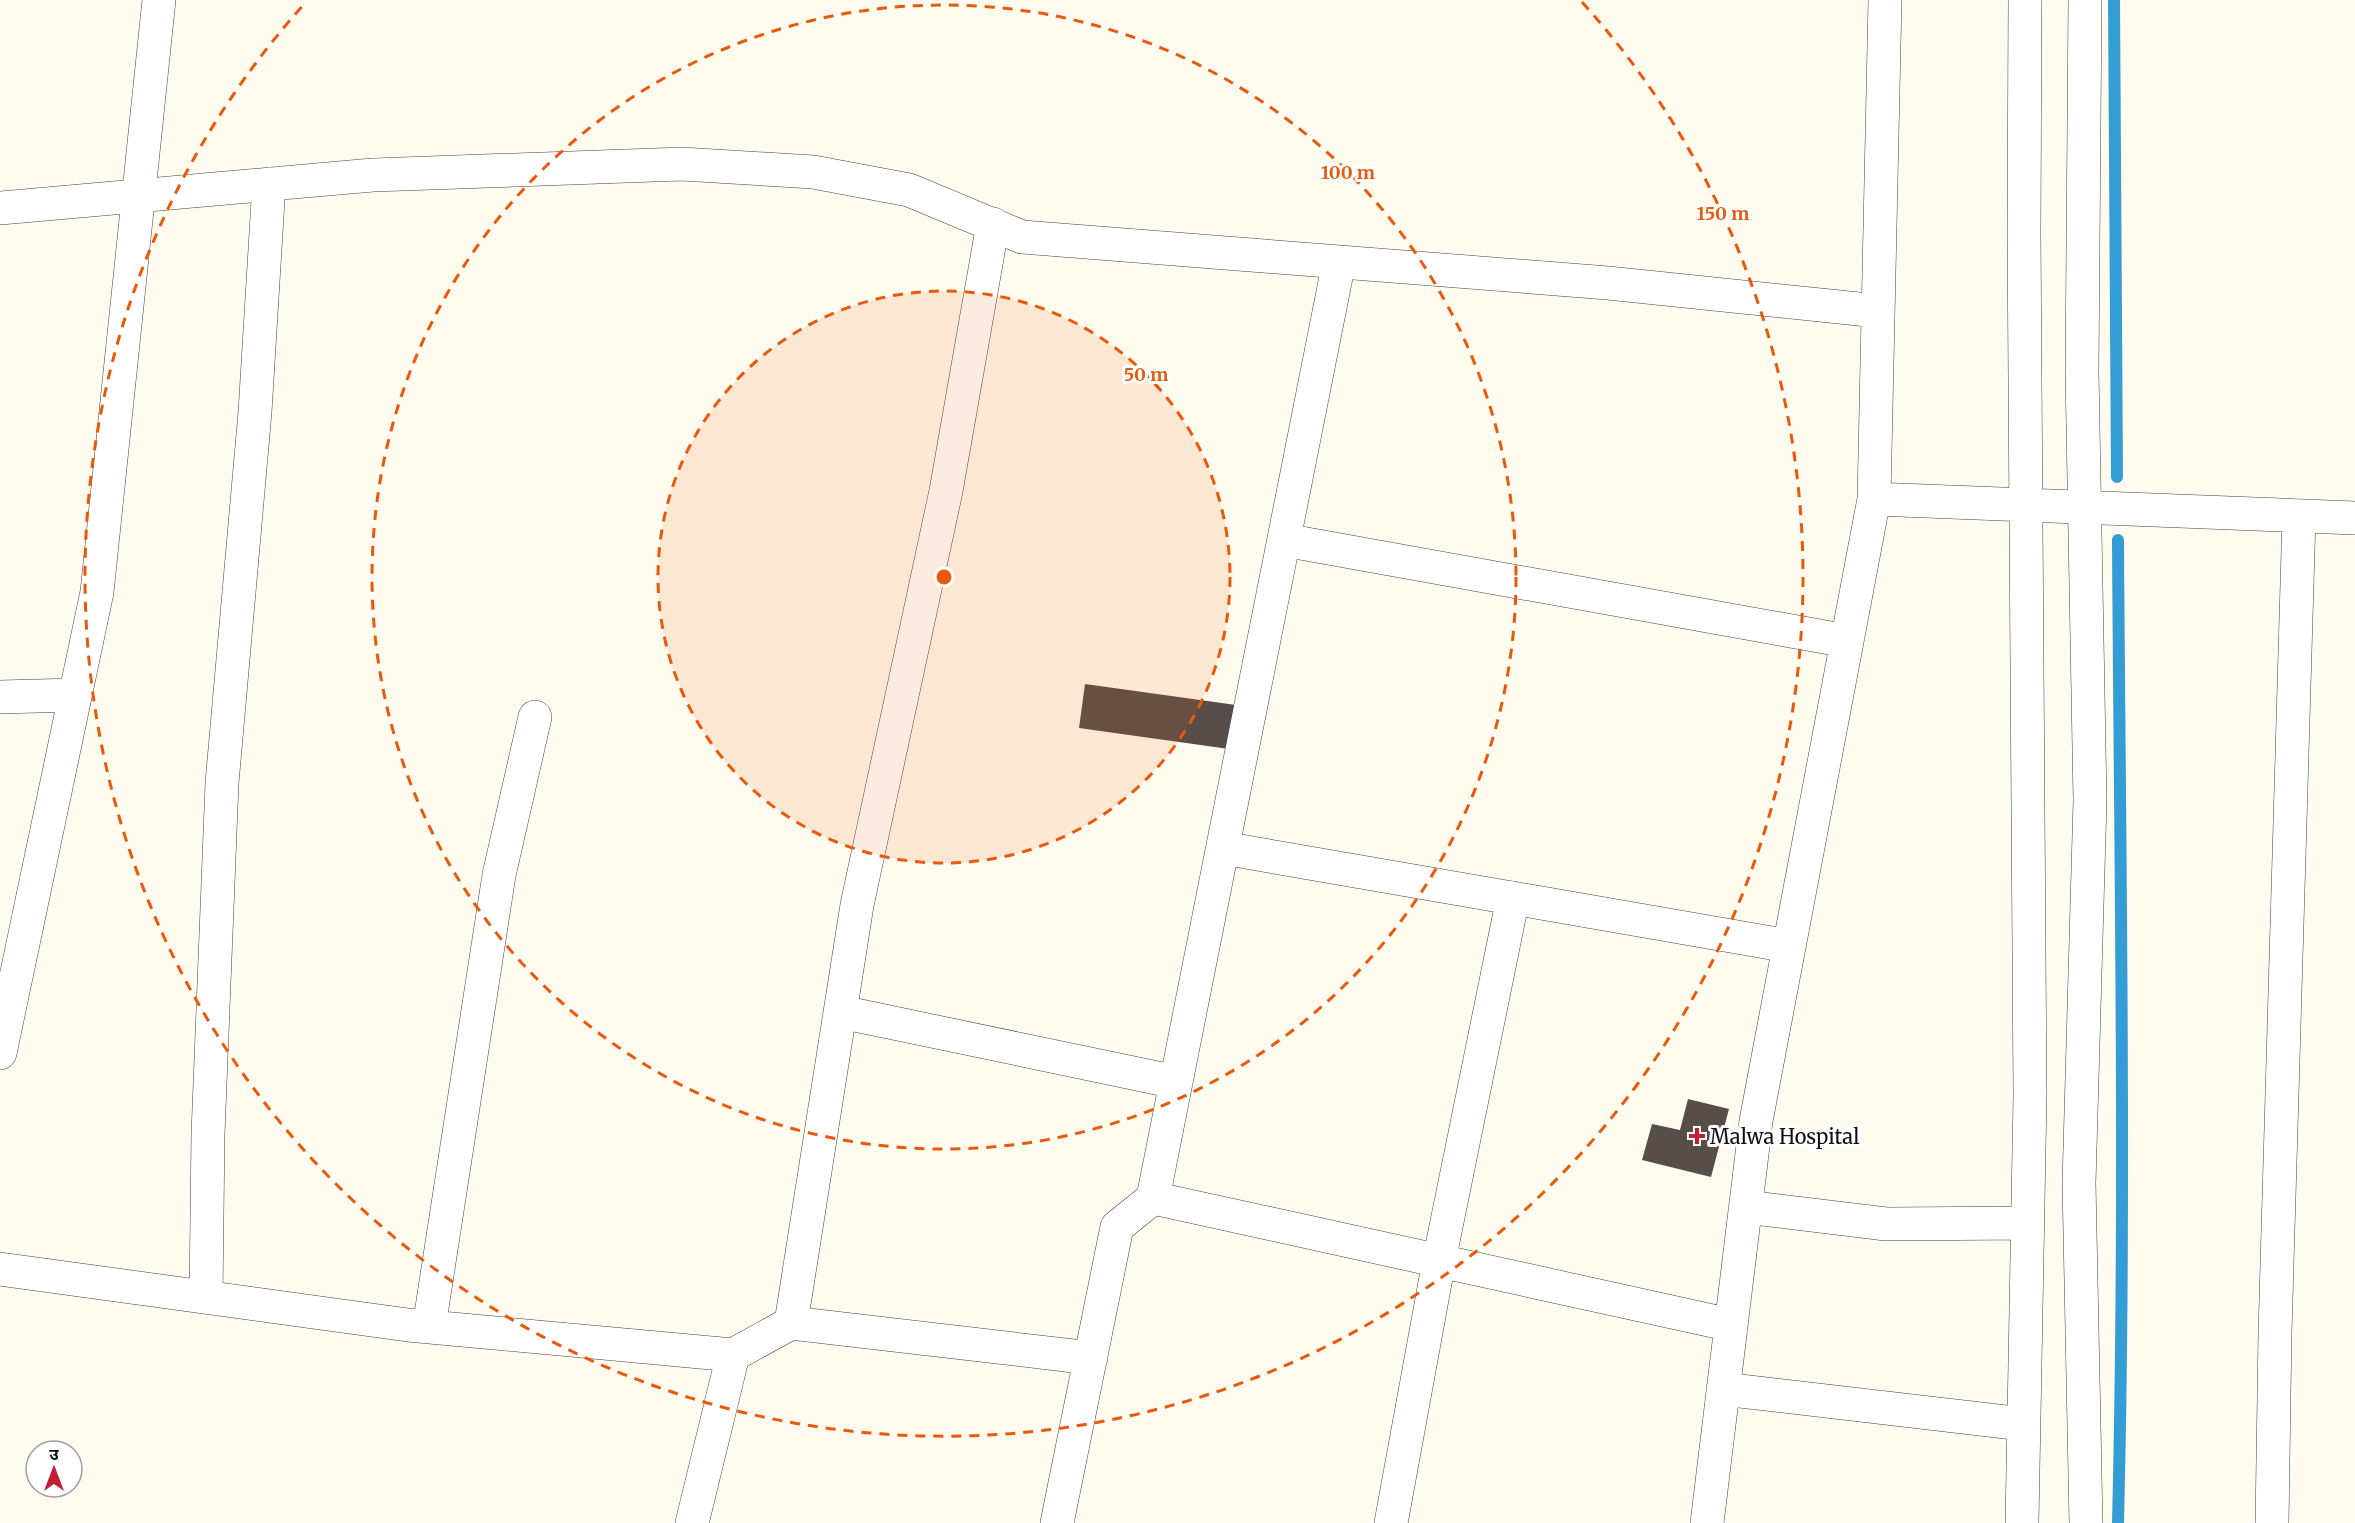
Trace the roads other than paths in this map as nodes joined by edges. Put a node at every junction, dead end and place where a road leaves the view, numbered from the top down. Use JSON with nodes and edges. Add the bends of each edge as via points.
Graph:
{"nodes":[{"id":1,"x":159,"y":0,"type":"edge"},
{"id":2,"x":1884,"y":0,"type":"edge"},
{"id":3,"x":2025,"y":0,"type":"edge"},
{"id":4,"x":2085,"y":0,"type":"edge"},
{"id":5,"x":269,"y":184,"type":"junction"},
{"id":6,"x":138,"y":195,"type":"junction"},
{"id":7,"x":0,"y":208,"type":"edge"},
{"id":8,"x":993,"y":224,"type":"junction"},
{"id":9,"x":1339,"y":262,"type":"junction"},
{"id":10,"x":1878,"y":311,"type":"junction"},
{"id":11,"x":1874,"y":499,"type":"junction"},
{"id":12,"x":2027,"y":505,"type":"junction"},
{"id":13,"x":2084,"y":507,"type":"junction"},
{"id":14,"x":2299,"y":516,"type":"junction"},
{"id":15,"x":2355,"y":518,"type":"edge"},
{"id":16,"x":1284,"y":540,"type":"junction"},
{"id":17,"x":1847,"y":641,"type":"junction"},
{"id":18,"x":75,"y":695,"type":"junction"},
{"id":19,"x":0,"y":697,"type":"edge"},
{"id":20,"x":535,"y":717,"type":"dead end"},
{"id":21,"x":1223,"y":848,"type":"junction"},
{"id":22,"x":1513,"y":898,"type":"junction"},
{"id":23,"x":1789,"y":946,"type":"junction"},
{"id":24,"x":841,"y":1012,"type":"junction"},
{"id":25,"x":0,"y":1053,"type":"edge"},
{"id":26,"x":1176,"y":1082,"type":"junction"},
{"id":27,"x":1153,"y":1198,"type":"junction"},
{"id":28,"x":1746,"y":1207,"type":"junction"},
{"id":29,"x":2027,"y":1223,"type":"junction"},
{"id":30,"x":1439,"y":1261,"type":"junction"},
{"id":31,"x":0,"y":1269,"type":"edge"},
{"id":32,"x":206,"y":1297,"type":"junction"},
{"id":33,"x":791,"y":1323,"type":"junction"},
{"id":34,"x":1731,"y":1325,"type":"junction"},
{"id":35,"x":429,"y":1327,"type":"junction"},
{"id":36,"x":733,"y":1355,"type":"junction"},
{"id":37,"x":1091,"y":1358,"type":"junction"},
{"id":38,"x":1724,"y":1389,"type":"junction"},
{"id":39,"x":2023,"y":1424,"type":"junction"},
{"id":40,"x":692,"y":1523,"type":"edge"},
{"id":41,"x":1057,"y":1523,"type":"edge"},
{"id":42,"x":1391,"y":1523,"type":"edge"},
{"id":43,"x":1707,"y":1523,"type":"edge"},
{"id":44,"x":2022,"y":1523,"type":"edge"},
{"id":45,"x":2086,"y":1523,"type":"edge"},
{"id":46,"x":2272,"y":1523,"type":"edge"}],
"edges":[{"from":1,"to":6,"type":"street"},
{"from":2,"to":10,"type":"street"},
{"from":3,"to":12,"type":"street"},
{"from":4,"to":13,"type":"street"},
{"from":5,"to":6,"type":"street"},
{"from":5,"to":8,"type":"street","via":[[373,175],[694,165],[813,172],[909,190]]},
{"from":5,"to":32,"type":"street","via":[[255,412],[222,783],[208,1134]]},
{"from":6,"to":7,"type":"street"},
{"from":6,"to":18,"type":"street","via":[[97,592]]},
{"from":8,"to":9,"type":"street","via":[[1022,237]]},
{"from":8,"to":24,"type":"street","via":[[946,491],[857,905]]},
{"from":9,"to":10,"type":"street","via":[[1608,283]]},
{"from":9,"to":16,"type":"street"},
{"from":10,"to":11,"type":"street"},
{"from":11,"to":12,"type":"street"},
{"from":11,"to":17,"type":"street"},
{"from":12,"to":13,"type":"street"},
{"from":12,"to":29,"type":"street"},
{"from":13,"to":14,"type":"street"},
{"from":13,"to":45,"type":"street","via":[[2090,800],[2079,1183]]},
{"from":14,"to":15,"type":"street"},
{"from":14,"to":46,"type":"street"},
{"from":16,"to":17,"type":"street"},
{"from":16,"to":21,"type":"street"},
{"from":17,"to":23,"type":"street"},
{"from":18,"to":19,"type":"street"},
{"from":18,"to":25,"type":"street"},
{"from":20,"to":35,"type":"street","via":[[499,875]]},
{"from":21,"to":22,"type":"street"},
{"from":21,"to":26,"type":"street"},
{"from":22,"to":23,"type":"street"},
{"from":22,"to":30,"type":"street"},
{"from":23,"to":28,"type":"street","via":[[1756,1121]]},
{"from":24,"to":26,"type":"street"},
{"from":24,"to":33,"type":"street"},
{"from":26,"to":27,"type":"street"},
{"from":27,"to":30,"type":"street"},
{"from":27,"to":37,"type":"street","via":[[1117,1227]]},
{"from":28,"to":29,"type":"street","via":[[1886,1224]]},
{"from":28,"to":34,"type":"street"},
{"from":29,"to":39,"type":"street"},
{"from":30,"to":34,"type":"street"},
{"from":30,"to":42,"type":"street"},
{"from":31,"to":32,"type":"street"},
{"from":32,"to":35,"type":"street"},
{"from":33,"to":36,"type":"street"},
{"from":33,"to":37,"type":"street"},
{"from":34,"to":38,"type":"street"},
{"from":35,"to":36,"type":"street"},
{"from":36,"to":40,"type":"street"},
{"from":37,"to":41,"type":"street"},
{"from":38,"to":39,"type":"street"},
{"from":38,"to":43,"type":"street"},
{"from":39,"to":44,"type":"street"}]}
